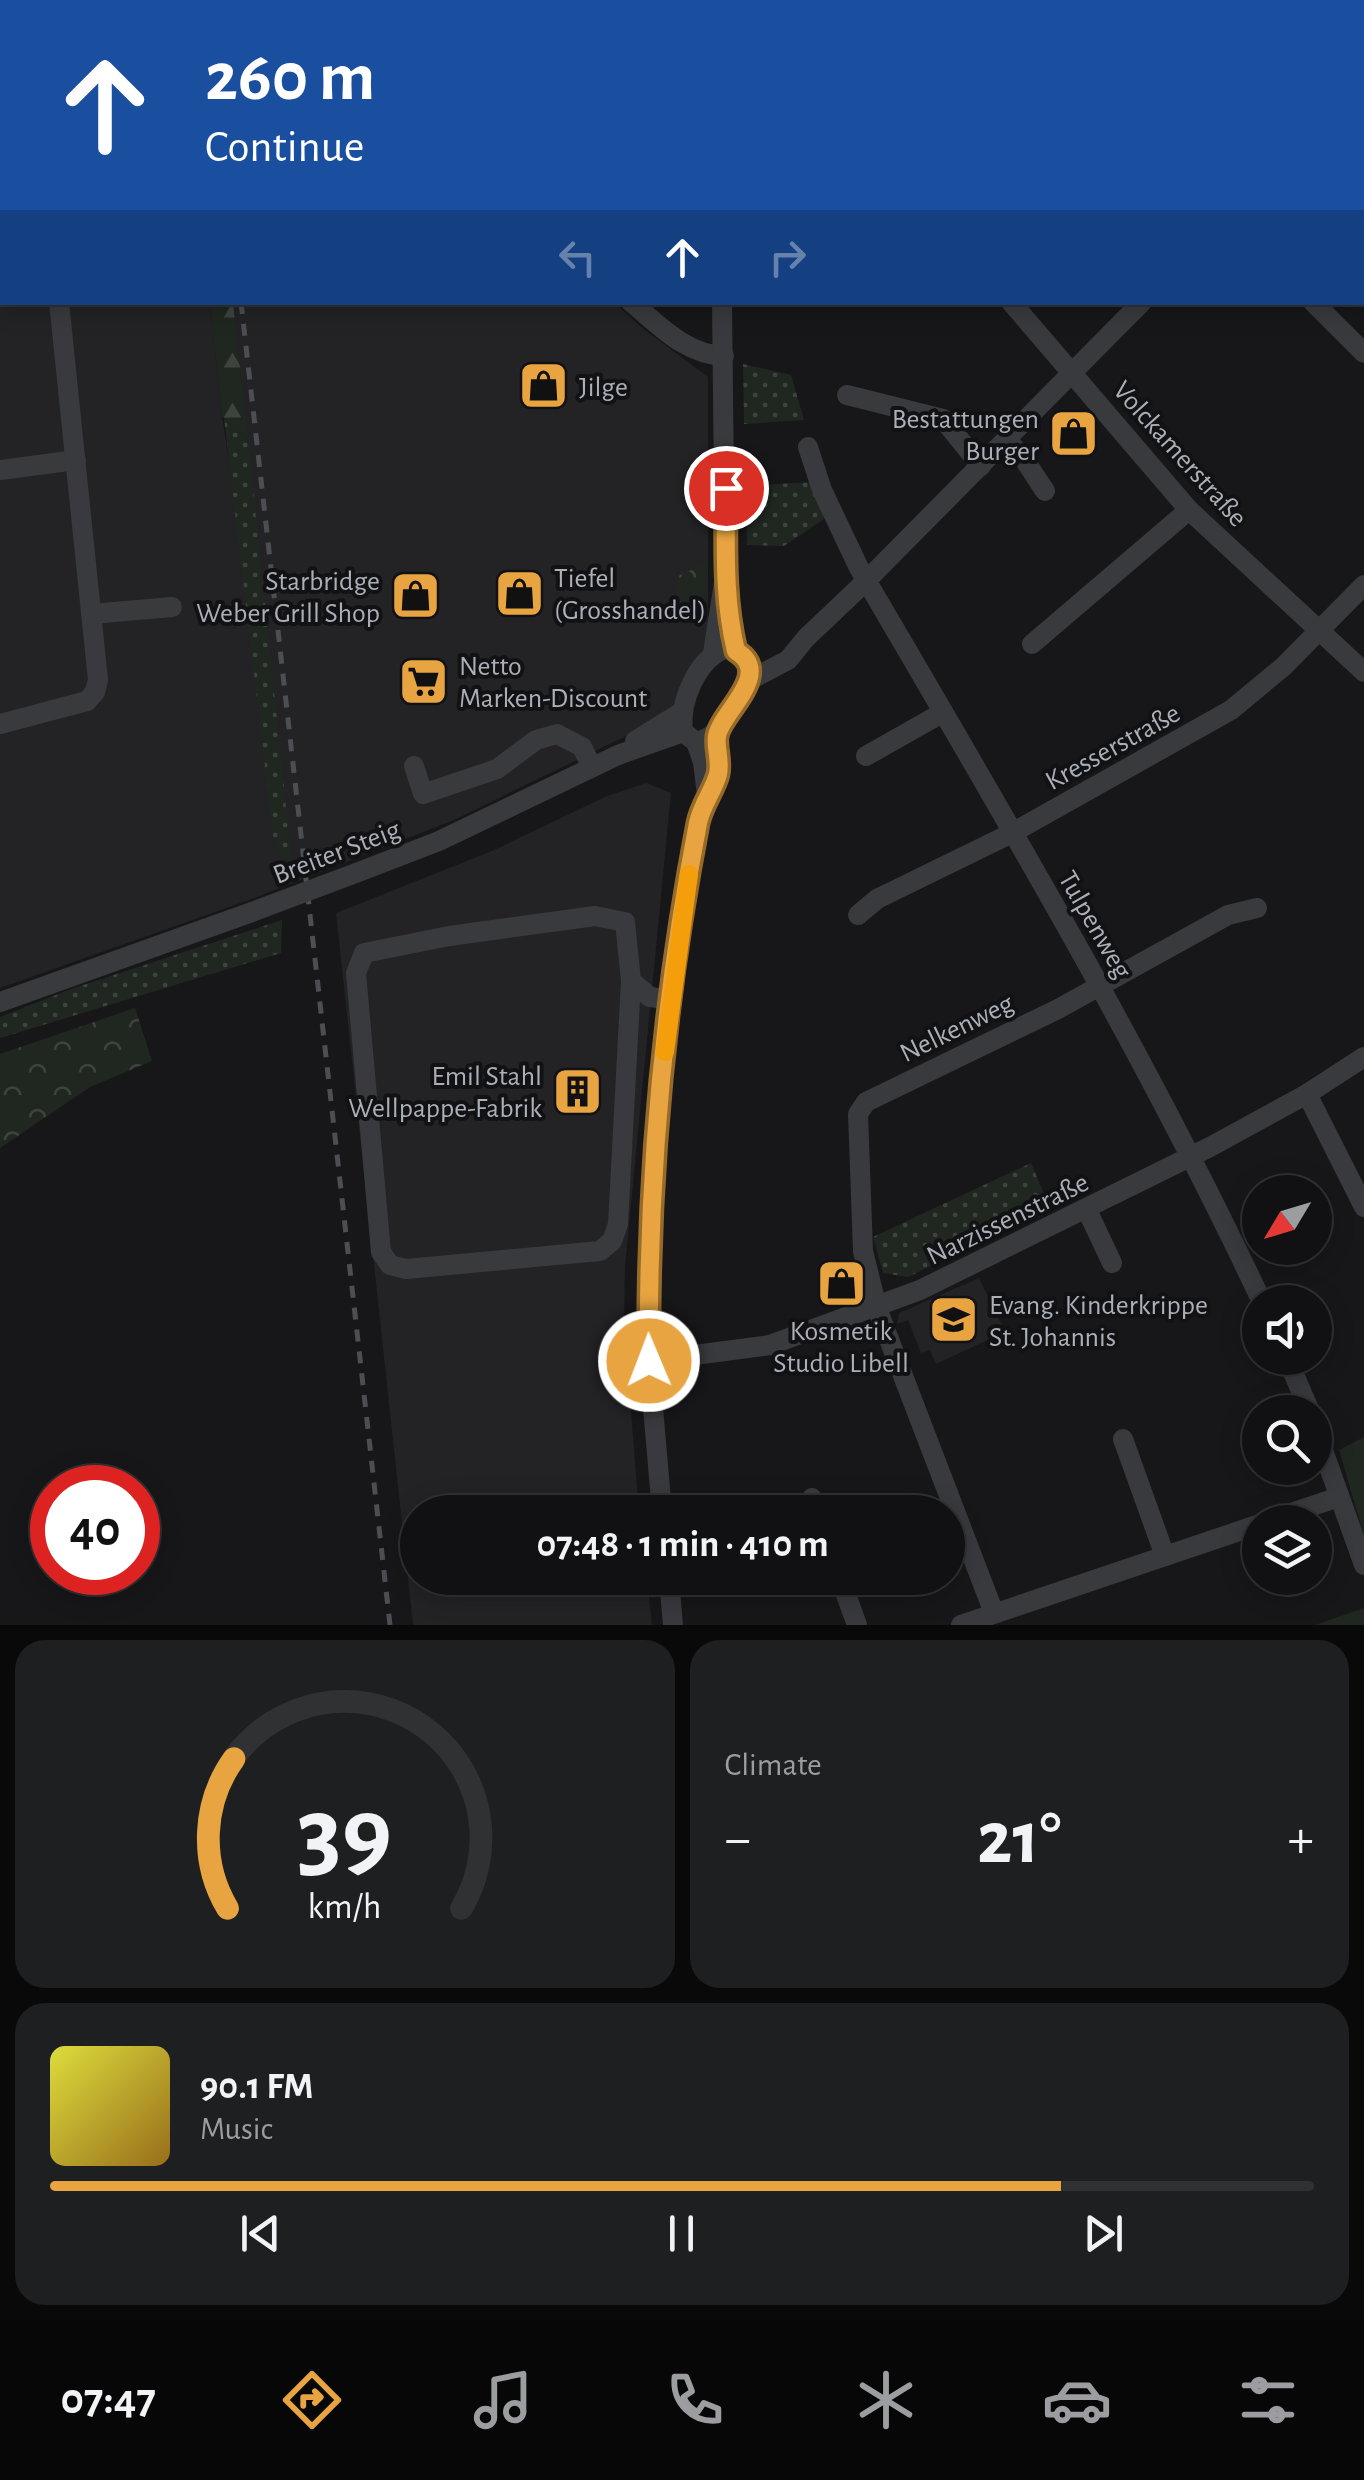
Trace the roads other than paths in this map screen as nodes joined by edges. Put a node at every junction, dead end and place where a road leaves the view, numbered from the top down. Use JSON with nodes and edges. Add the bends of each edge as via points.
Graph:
{"nodes":[{"id":1,"x":60,"y":305,"type":"edge"},
{"id":2,"x":636,"y":305,"type":"edge"},
{"id":3,"x":722,"y":305,"type":"edge"},
{"id":4,"x":1014,"y":305,"type":"edge"},
{"id":5,"x":1139,"y":305,"type":"edge"},
{"id":6,"x":1316,"y":305,"type":"edge"},
{"id":7,"x":1364,"y":353,"type":"edge"},
{"id":8,"x":724,"y":356,"type":"junction"},
{"id":9,"x":1072,"y":372,"type":"junction"},
{"id":10,"x":846,"y":395,"type":"dead end"},
{"id":11,"x":1006,"y":440,"type":"junction"},
{"id":12,"x":808,"y":447,"type":"dead end"},
{"id":13,"x":76,"y":460,"type":"junction"},
{"id":14,"x":981,"y":466,"type":"junction"},
{"id":15,"x":0,"y":470,"type":"edge"},
{"id":16,"x":1045,"y":491,"type":"dead end"},
{"id":17,"x":1189,"y":510,"type":"junction"},
{"id":18,"x":725,"y":576,"type":"junction"},
{"id":19,"x":866,"y":581,"type":"junction"},
{"id":20,"x":1364,"y":585,"type":"edge"},
{"id":21,"x":172,"y":606,"type":"dead end"},
{"id":22,"x":91,"y":614,"type":"junction"},
{"id":23,"x":1321,"y":631,"type":"junction"},
{"id":24,"x":806,"y":638,"type":"junction"},
{"id":25,"x":1032,"y":644,"type":"dead end"},
{"id":26,"x":713,"y":652,"type":"junction"},
{"id":27,"x":741,"y":654,"type":"junction"},
{"id":28,"x":1364,"y":672,"type":"edge"},
{"id":29,"x":748,"y":681,"type":"junction"},
{"id":30,"x":942,"y":714,"type":"junction"},
{"id":31,"x":0,"y":724,"type":"edge"},
{"id":32,"x":686,"y":729,"type":"junction"},
{"id":33,"x":716,"y":733,"type":"junction"},
{"id":34,"x":866,"y":756,"type":"dead end"},
{"id":35,"x":414,"y":766,"type":"dead end"},
{"id":36,"x":592,"y":767,"type":"junction"},
{"id":37,"x":706,"y":794,"type":"junction"},
{"id":38,"x":1012,"y":833,"type":"junction"},
{"id":39,"x":1258,"y":908,"type":"dead end"},
{"id":40,"x":858,"y":915,"type":"dead end"},
{"id":41,"x":631,"y":980,"type":"junction"},
{"id":42,"x":1100,"y":985,"type":"junction"},
{"id":43,"x":672,"y":1000,"type":"junction"},
{"id":44,"x":0,"y":1002,"type":"edge"},
{"id":45,"x":1364,"y":1057,"type":"edge"},
{"id":46,"x":1307,"y":1094,"type":"junction"},
{"id":47,"x":1192,"y":1156,"type":"junction"},
{"id":48,"x":1364,"y":1207,"type":"edge"},
{"id":49,"x":1087,"y":1210,"type":"junction"},
{"id":50,"x":648,"y":1249,"type":"junction"},
{"id":51,"x":600,"y":1251,"type":"junction"},
{"id":52,"x":1112,"y":1263,"type":"dead end"},
{"id":53,"x":1254,"y":1285,"type":"edge"},
{"id":54,"x":877,"y":1308,"type":"junction"},
{"id":55,"x":649,"y":1361,"type":"junction"},
{"id":56,"x":1123,"y":1439,"type":"dead end"},
{"id":57,"x":1332,"y":1477,"type":"edge"},
{"id":58,"x":661,"y":1495,"type":"edge"},
{"id":59,"x":1339,"y":1497,"type":"junction"},
{"id":60,"x":1315,"y":1505,"type":"edge"},
{"id":61,"x":1242,"y":1530,"type":"edge"},
{"id":62,"x":1166,"y":1556,"type":"junction"},
{"id":63,"x":1364,"y":1565,"type":"edge"},
{"id":64,"x":670,"y":1595,"type":"edge"},
{"id":65,"x":846,"y":1595,"type":"edge"},
{"id":66,"x":994,"y":1614,"type":"junction"},
{"id":67,"x":673,"y":1625,"type":"edge"},
{"id":68,"x":857,"y":1625,"type":"edge"},
{"id":69,"x":960,"y":1625,"type":"edge"}],
"edges":[{"from":1,"to":13,"type":"street"},
{"from":2,"to":8,"type":"street","via":[[688,347]]},
{"from":3,"to":8,"type":"street"},
{"from":4,"to":9,"type":"street","name":"Volckamerstraße"},
{"from":5,"to":9,"type":"street"},
{"from":6,"to":7,"type":"street"},
{"from":8,"to":18,"type":"street"},
{"from":9,"to":11,"type":"street"},
{"from":9,"to":17,"type":"street","name":"Volckamerstraße"},
{"from":10,"to":14,"type":"street","via":[[943,420]]},
{"from":11,"to":14,"type":"street"},
{"from":11,"to":16,"type":"street"},
{"from":12,"to":19,"type":"street","name":"Tulpenweg"},
{"from":13,"to":15,"type":"street"},
{"from":13,"to":22,"type":"street"},
{"from":14,"to":19,"type":"street"},
{"from":17,"to":23,"type":"street","name":"Volckamerstraße"},
{"from":17,"to":25,"type":"street"},
{"from":18,"to":26,"type":"street"},
{"from":18,"to":27,"type":"street"},
{"from":19,"to":24,"type":"street"},
{"from":19,"to":30,"type":"street","name":"Tulpenweg"},
{"from":20,"to":23,"type":"street","name":"Kresserstraße"},
{"from":21,"to":22,"type":"street"},
{"from":22,"to":31,"type":"street","via":[[98,680],[92,698]]},
{"from":23,"to":28,"type":"street","name":"Volckamerstraße"},
{"from":23,"to":38,"type":"street","name":"Kresserstraße","via":[[1231,710]]},
{"from":24,"to":27,"type":"street","via":[[763,658]]},
{"from":24,"to":29,"type":"street","via":[[788,660]]},
{"from":26,"to":27,"type":"street"},
{"from":26,"to":32,"type":"street","via":[[695,680]]},
{"from":27,"to":29,"type":"street","via":[[750,668]]},
{"from":29,"to":33,"type":"street"},
{"from":30,"to":34,"type":"street"},
{"from":30,"to":38,"type":"street","name":"Tulpenweg"},
{"from":32,"to":33,"type":"street","name":"Breiter Steig","via":[[708,740]]},
{"from":32,"to":36,"type":"street","name":"Breiter Steig"},
{"from":32,"to":37,"type":"street","via":[[702,762]]},
{"from":33,"to":37,"type":"street","via":[[717,778]]},
{"from":35,"to":36,"type":"street","via":[[423,794],[557,734],[582,747]]},
{"from":36,"to":44,"type":"street","name":"Breiter Steig","bridge":true,"via":[[356,874]]},
{"from":37,"to":43,"type":"street"},
{"from":38,"to":40,"type":"street","name":"Kresserstraße","via":[[877,899]]},
{"from":38,"to":42,"type":"street","name":"Tulpenweg"},
{"from":39,"to":42,"type":"street","name":"Nelkenweg","via":[[1228,915]]},
{"from":41,"to":43,"type":"street","via":[[650,998]]},
{"from":41,"to":51,"type":"street","via":[[618,1224]]},
{"from":41,"to":51,"type":"street","via":[[625,922],[595,916],[364,953],[356,973],[381,1252],[390,1265],[406,1269]]},
{"from":42,"to":47,"type":"street","name":"Tulpenweg"},
{"from":42,"to":54,"type":"street","name":"Nelkenweg","via":[[866,1102],[856,1128],[858,1184],[863,1252]]},
{"from":43,"to":50,"type":"street"},
{"from":45,"to":46,"type":"street","name":"Narzissenstraße"},
{"from":46,"to":47,"type":"street","name":"Narzissenstraße"},
{"from":46,"to":48,"type":"street"},
{"from":47,"to":49,"type":"street","name":"Narzissenstraße"},
{"from":47,"to":53,"type":"street","name":"Tulpenweg"},
{"from":49,"to":52,"type":"street"},
{"from":49,"to":54,"type":"street","name":"Narzissenstraße"},
{"from":50,"to":51,"type":"street"},
{"from":50,"to":55,"type":"street"},
{"from":54,"to":55,"type":"street","name":"Narzissenstraße","via":[[770,1345]]},
{"from":54,"to":66,"type":"street"},
{"from":55,"to":58,"type":"street"},
{"from":56,"to":62,"type":"street"},
{"from":57,"to":59,"type":"street"},
{"from":59,"to":60,"type":"street"},
{"from":59,"to":63,"type":"street"},
{"from":61,"to":62,"type":"street"},
{"from":62,"to":66,"type":"street"},
{"from":64,"to":67,"type":"street"},
{"from":65,"to":68,"type":"street"},
{"from":66,"to":69,"type":"street"}]}
